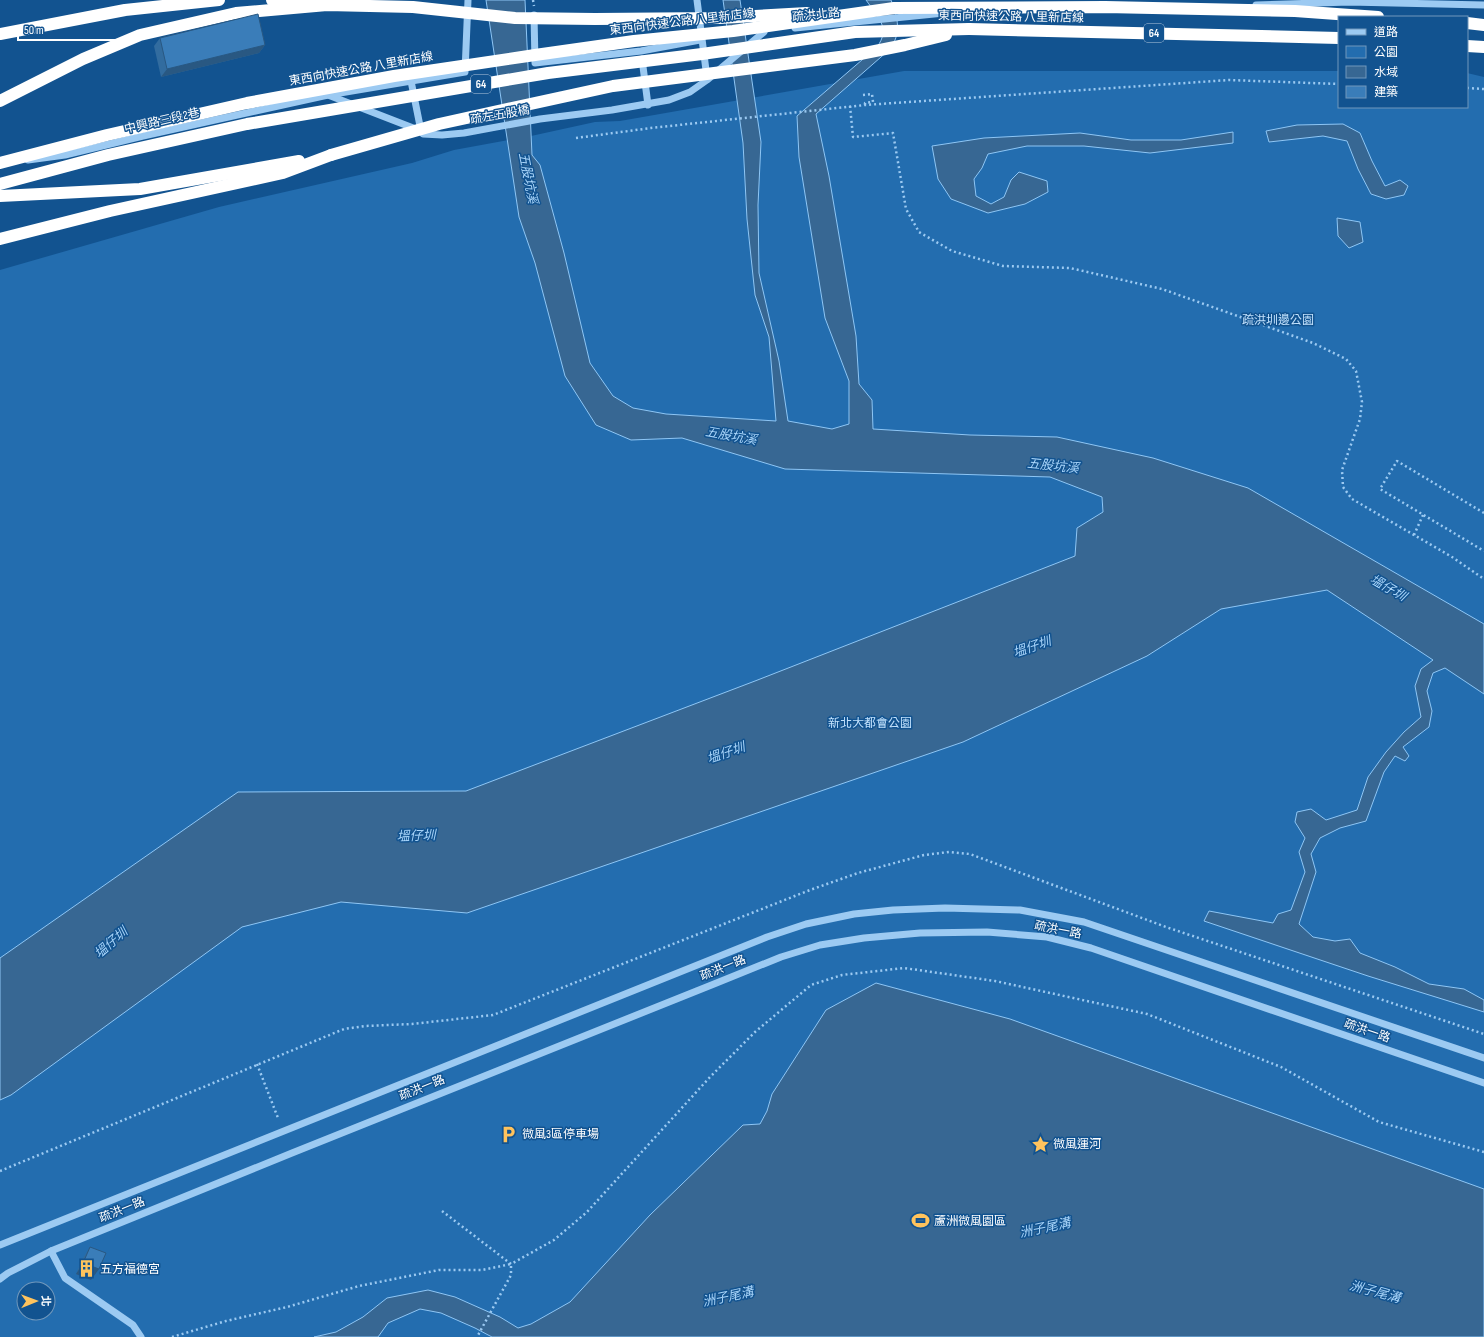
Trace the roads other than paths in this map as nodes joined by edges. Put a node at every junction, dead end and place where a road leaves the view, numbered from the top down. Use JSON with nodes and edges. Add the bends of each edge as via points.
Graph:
{"nodes":[{"id":1,"x":219,"y":0,"type":"edge"},
{"id":2,"x":272,"y":0,"type":"edge"},
{"id":3,"x":468,"y":0,"type":"edge"},
{"id":4,"x":697,"y":0,"type":"edge"},
{"id":5,"x":1484,"y":4,"type":"edge"},
{"id":6,"x":327,"y":5,"type":"junction"},
{"id":7,"x":894,"y":8,"type":"junction"},
{"id":8,"x":534,"y":13,"type":"dead end"},
{"id":9,"x":1364,"y":16,"type":"edge"},
{"id":10,"x":1468,"y":23,"type":"edge"},
{"id":11,"x":1484,"y":25,"type":"edge"},
{"id":12,"x":969,"y":29,"type":"junction"},
{"id":13,"x":764,"y":32,"type":"junction"},
{"id":14,"x":0,"y":34,"type":"edge"},
{"id":15,"x":1338,"y":38,"type":"edge"},
{"id":16,"x":702,"y":39,"type":"junction"},
{"id":17,"x":1468,"y":46,"type":"edge"},
{"id":18,"x":1484,"y":47,"type":"edge"},
{"id":19,"x":641,"y":50,"type":"junction"},
{"id":20,"x":707,"y":80,"type":"junction"},
{"id":21,"x":411,"y":81,"type":"junction"},
{"id":22,"x":328,"y":95,"type":"junction"},
{"id":23,"x":0,"y":101,"type":"edge"},
{"id":24,"x":648,"y":105,"type":"junction"},
{"id":25,"x":421,"y":131,"type":"junction"},
{"id":26,"x":331,"y":155,"type":"junction"},
{"id":27,"x":0,"y":162,"type":"edge"},
{"id":28,"x":0,"y":184,"type":"edge"},
{"id":29,"x":0,"y":196,"type":"edge"},
{"id":30,"x":0,"y":239,"type":"edge"},
{"id":31,"x":1484,"y":1058,"type":"edge"},
{"id":32,"x":1484,"y":1083,"type":"edge"},
{"id":33,"x":0,"y":1245,"type":"edge"},
{"id":34,"x":51,"y":1251,"type":"junction"},
{"id":35,"x":0,"y":1279,"type":"edge"},
{"id":36,"x":141,"y":1337,"type":"edge"}],
"edges":[{"from":1,"to":14,"type":"highway","via":[[125,10]]},
{"from":2,"to":6,"type":"highway","bridge":true},
{"from":3,"to":21,"type":"street","name":"中興路三段2巷","via":[[465,72]]},
{"from":4,"to":16,"type":"street"},
{"from":5,"to":13,"type":"street","name":"疏洪北路","via":[[1349,2],[954,12]]},
{"from":6,"to":7,"type":"highway","bridge":true,"via":[[413,7],[515,18],[595,19],[718,18]]},
{"from":6,"to":23,"type":"highway","bridge":true,"via":[[236,13],[140,35],[83,58]]},
{"from":7,"to":9,"type":"highway","name":"東西向快速公路 八里新店線","number":"64","bridge":true,"via":[[1295,11]]},
{"from":7,"to":27,"type":"highway","name":"東西向快速公路 八里新店線","number":"64","bridge":true,"via":[[733,31],[634,41],[394,76],[240,104]]},
{"from":8,"to":19,"type":"street","name":"疏洪北路","via":[[535,63]]},
{"from":10,"to":11,"type":"highway"},
{"from":12,"to":15,"type":"highway","name":"東西向快速公路 八里新店線","number":"64"},
{"from":12,"to":26,"type":"highway","bridge":true,"via":[[855,55],[613,86],[439,124]]},
{"from":12,"to":28,"type":"highway","name":"東西向快速公路 八里新店線","number":"64","bridge":true,"via":[[855,32],[702,54],[548,72],[247,124],[108,155]]},
{"from":13,"to":16,"type":"street","name":"疏洪北路"},
{"from":13,"to":20,"type":"street","name":"疏左五股橋"},
{"from":16,"to":19,"type":"street","name":"疏洪北路"},
{"from":16,"to":20,"type":"street"},
{"from":17,"to":18,"type":"highway"},
{"from":19,"to":24,"type":"street"},
{"from":20,"to":24,"type":"street","name":"疏左五股橋","via":[[690,92]]},
{"from":21,"to":22,"type":"street","name":"中興路三段2巷"},
{"from":21,"to":25,"type":"street"},
{"from":22,"to":25,"type":"street","name":"疏左五股橋"},
{"from":22,"to":27,"type":"street","name":"中興路三段2巷","via":[[65,156]]},
{"from":24,"to":25,"type":"street","name":"疏左五股橋","via":[[540,119],[464,133],[442,135],[424,134]]},
{"from":26,"to":29,"type":"highway","via":[[140,189]]},
{"from":26,"to":30,"type":"highway","via":[[283,173],[110,211]]},
{"from":31,"to":33,"type":"street","name":"疏洪一路","via":[[1084,922],[1020,910],[945,908],[854,914],[806,924],[767,937]]},
{"from":32,"to":34,"type":"street","name":"疏洪一路","via":[[1091,948],[1047,937],[972,932],[864,938],[820,945],[781,957]]},
{"from":34,"to":35,"type":"street","name":"疏洪一路"},
{"from":34,"to":36,"type":"street","via":[[65,1278],[133,1325]]}]}
